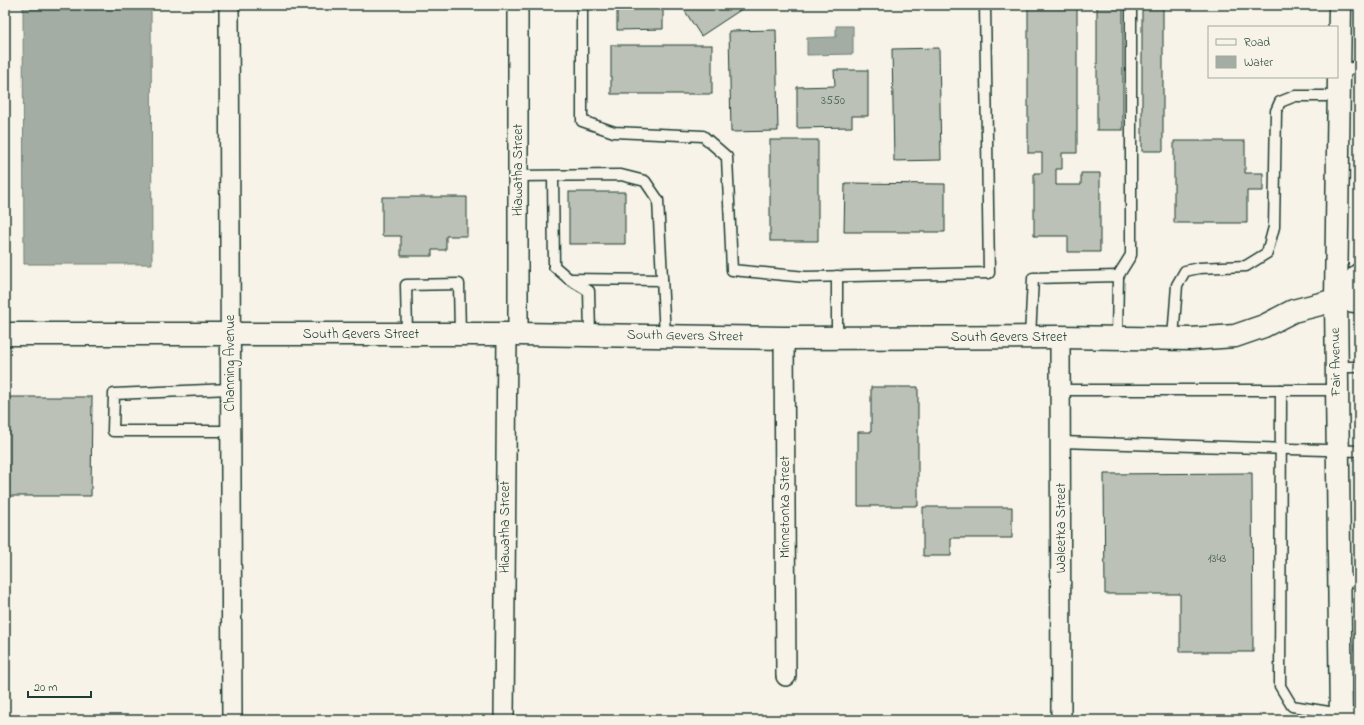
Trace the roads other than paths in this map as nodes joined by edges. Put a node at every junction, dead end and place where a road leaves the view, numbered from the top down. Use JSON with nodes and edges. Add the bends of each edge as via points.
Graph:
{"nodes":[{"id":1,"x":229,"y":5,"type":"edge"},
{"id":2,"x":518,"y":5,"type":"edge"},
{"id":3,"x":582,"y":5,"type":"edge"},
{"id":4,"x":985,"y":5,"type":"edge"},
{"id":5,"x":1131,"y":5,"type":"edge"},
{"id":6,"x":1340,"y":5,"type":"edge"},
{"id":7,"x":1359,"y":65,"type":"edge"},
{"id":8,"x":1339,"y":74,"type":"junction"},
{"id":9,"x":1339,"y":96,"type":"junction"},
{"id":10,"x":518,"y":176,"type":"junction"},
{"id":11,"x":553,"y":176,"type":"junction"},
{"id":12,"x":1359,"y":275,"type":"edge"},
{"id":13,"x":837,"y":276,"type":"junction"},
{"id":14,"x":1118,"y":276,"type":"junction"},
{"id":15,"x":569,"y":279,"type":"junction"},
{"id":16,"x":662,"y":280,"type":"junction"},
{"id":17,"x":1336,"y":300,"type":"junction"},
{"id":18,"x":1359,"y":303,"type":"edge"},
{"id":19,"x":5,"y":334,"type":"edge"},
{"id":20,"x":230,"y":334,"type":"junction"},
{"id":21,"x":407,"y":334,"type":"junction"},
{"id":22,"x":460,"y":334,"type":"junction"},
{"id":23,"x":512,"y":334,"type":"junction"},
{"id":24,"x":590,"y":335,"type":"junction"},
{"id":25,"x":665,"y":336,"type":"junction"},
{"id":26,"x":1030,"y":337,"type":"junction"},
{"id":27,"x":1060,"y":337,"type":"junction"},
{"id":28,"x":784,"y":338,"type":"junction"},
{"id":29,"x":837,"y":338,"type":"junction"},
{"id":30,"x":1118,"y":338,"type":"junction"},
{"id":31,"x":1173,"y":338,"type":"junction"},
{"id":32,"x":1337,"y":367,"type":"junction"},
{"id":33,"x":1359,"y":367,"type":"edge"},
{"id":34,"x":230,"y":389,"type":"junction"},
{"id":35,"x":1060,"y":390,"type":"junction"},
{"id":36,"x":1281,"y":390,"type":"junction"},
{"id":37,"x":1337,"y":390,"type":"junction"},
{"id":38,"x":230,"y":430,"type":"junction"},
{"id":39,"x":1060,"y":442,"type":"junction"},
{"id":40,"x":1280,"y":448,"type":"junction"},
{"id":41,"x":1338,"y":450,"type":"junction"},
{"id":42,"x":1359,"y":450,"type":"edge"},
{"id":43,"x":1349,"y":582,"type":"edge"},
{"id":44,"x":786,"y":676,"type":"dead end"},
{"id":45,"x":1347,"y":715,"type":"edge"},
{"id":46,"x":232,"y":720,"type":"edge"},
{"id":47,"x":504,"y":720,"type":"edge"},
{"id":48,"x":1061,"y":720,"type":"edge"}],
"edges":[{"from":1,"to":20,"type":"street","name":"Channing Avenue"},
{"from":2,"to":10,"type":"street","name":"Hiawatha Street"},
{"from":3,"to":13,"type":"lane","via":[[582,122],[614,132],[703,136],[727,157],[732,270],[806,277]]},
{"from":4,"to":13,"type":"lane","via":[[989,273]]},
{"from":5,"to":14,"type":"lane","via":[[1132,256]]},
{"from":6,"to":8,"type":"street","name":"Fair Avenue"},
{"from":7,"to":8,"type":"lane"},
{"from":8,"to":9,"type":"street","name":"Fair Avenue"},
{"from":9,"to":17,"type":"street","name":"Fair Avenue"},
{"from":9,"to":31,"type":"lane","via":[[1295,96],[1280,102],[1276,111],[1274,227],[1267,253],[1246,266],[1185,271],[1177,286]]},
{"from":10,"to":11,"type":"lane"},
{"from":10,"to":23,"type":"street","name":"Hiawatha Street"},
{"from":11,"to":15,"type":"lane","via":[[554,266]]},
{"from":11,"to":16,"type":"lane","via":[[621,175],[645,181],[658,200]]},
{"from":12,"to":17,"type":"street"},
{"from":13,"to":29,"type":"lane"},
{"from":14,"to":26,"type":"lane","via":[[1033,278]]},
{"from":14,"to":30,"type":"lane"},
{"from":15,"to":16,"type":"lane"},
{"from":15,"to":24,"type":"lane","via":[[589,291]]},
{"from":16,"to":25,"type":"lane"},
{"from":17,"to":18,"type":"street","name":"South Gevers Street"},
{"from":17,"to":31,"type":"street","name":"South Gevers Street","via":[[1293,312],[1235,336]]},
{"from":17,"to":32,"type":"street","name":"Fair Avenue"},
{"from":19,"to":20,"type":"street","name":"South Gevers Street"},
{"from":20,"to":21,"type":"street","name":"South Gevers Street"},
{"from":20,"to":34,"type":"street","name":"Channing Avenue"},
{"from":21,"to":22,"type":"street","name":"South Gevers Street"},
{"from":21,"to":22,"type":"lane","via":[[406,286],[459,284]]},
{"from":22,"to":23,"type":"street","name":"South Gevers Street"},
{"from":23,"to":24,"type":"street","name":"South Gevers Street"},
{"from":23,"to":47,"type":"street","name":"Hiawatha Street"},
{"from":24,"to":25,"type":"street","name":"South Gevers Street"},
{"from":25,"to":28,"type":"street","name":"South Gevers Street"},
{"from":26,"to":27,"type":"street","name":"South Gevers Street"},
{"from":26,"to":29,"type":"street","name":"South Gevers Street"},
{"from":27,"to":30,"type":"street","name":"South Gevers Street"},
{"from":27,"to":35,"type":"street","name":"Waleetka Street"},
{"from":28,"to":29,"type":"street","name":"South Gevers Street"},
{"from":28,"to":44,"type":"street","name":"Minnetonka Street"},
{"from":30,"to":31,"type":"street","name":"South Gevers Street"},
{"from":32,"to":33,"type":"lane"},
{"from":32,"to":37,"type":"street","name":"Fair Avenue"},
{"from":34,"to":38,"type":"street","name":"Channing Avenue"},
{"from":34,"to":38,"type":"lane","via":[[114,394],[112,431]]},
{"from":35,"to":36,"type":"lane"},
{"from":35,"to":39,"type":"street","name":"Waleetka Street"},
{"from":36,"to":37,"type":"lane"},
{"from":36,"to":40,"type":"lane"},
{"from":37,"to":41,"type":"street","name":"Fair Avenue"},
{"from":38,"to":46,"type":"street","name":"Channing Avenue"},
{"from":39,"to":40,"type":"lane"},
{"from":39,"to":48,"type":"street","name":"Waleetka Street"},
{"from":40,"to":41,"type":"lane"},
{"from":40,"to":45,"type":"lane","via":[[1280,686],[1292,706]]},
{"from":41,"to":42,"type":"lane"},
{"from":41,"to":43,"type":"street","name":"Fair Avenue"},
{"from":43,"to":45,"type":"street","name":"Fair Avenue"}]}
